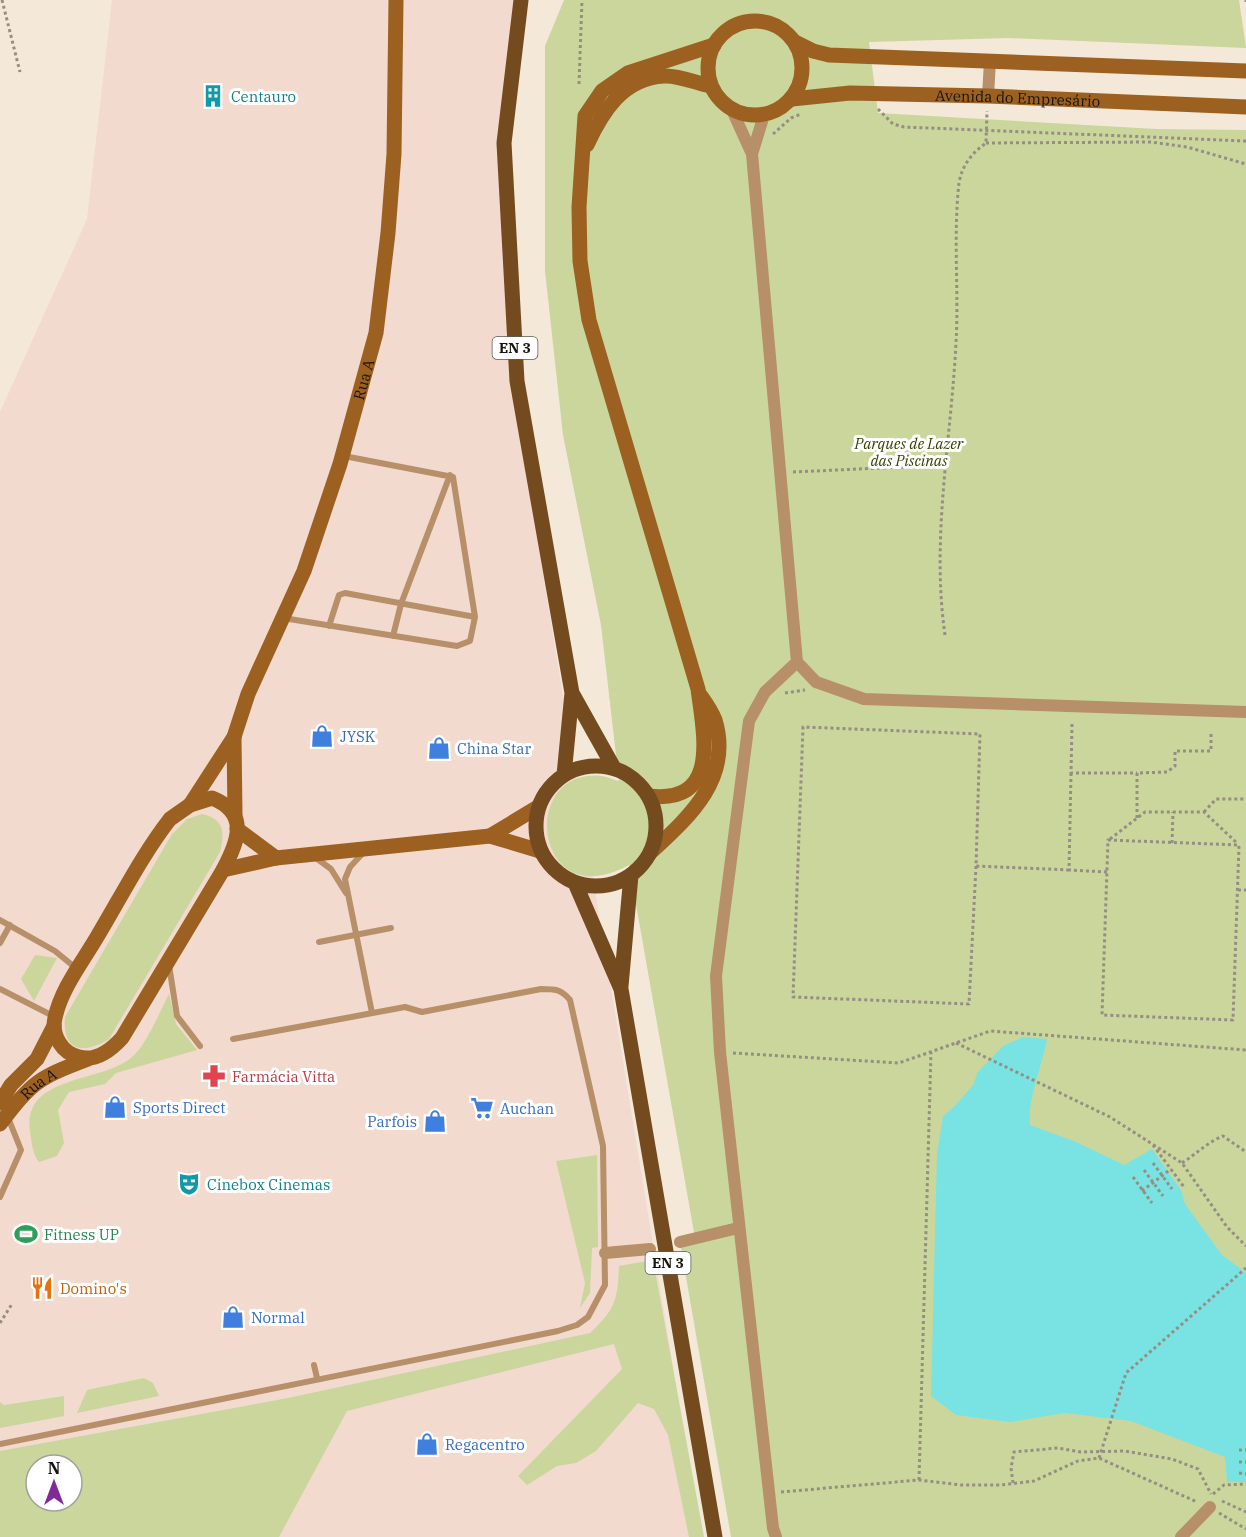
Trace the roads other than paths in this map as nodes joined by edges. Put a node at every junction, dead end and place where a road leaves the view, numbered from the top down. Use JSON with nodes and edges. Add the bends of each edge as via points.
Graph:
{"nodes":[{"id":1,"x":396,"y":0,"type":"edge"},
{"id":2,"x":521,"y":0,"type":"edge"},
{"id":3,"x":795,"y":42,"type":"junction"},
{"id":4,"x":714,"y":45,"type":"junction"},
{"id":5,"x":990,"y":62,"type":"junction"},
{"id":6,"x":1246,"y":71,"type":"edge"},
{"id":7,"x":710,"y":86,"type":"junction"},
{"id":8,"x":988,"y":96,"type":"junction"},
{"id":9,"x":792,"y":99,"type":"junction"},
{"id":10,"x":1246,"y":107,"type":"edge"},
{"id":11,"x":732,"y":110,"type":"junction"},
{"id":12,"x":764,"y":115,"type":"junction"},
{"id":13,"x":752,"y":154,"type":"junction"},
{"id":14,"x":582,"y":156,"type":"junction"},
{"id":15,"x":342,"y":456,"type":"junction"},
{"id":16,"x":450,"y":475,"type":"junction"},
{"id":17,"x":401,"y":604,"type":"junction"},
{"id":18,"x":475,"y":617,"type":"junction"},
{"id":19,"x":282,"y":618,"type":"junction"},
{"id":20,"x":329,"y":626,"type":"junction"},
{"id":21,"x":393,"y":636,"type":"junction"},
{"id":22,"x":797,"y":662,"type":"junction"},
{"id":23,"x":698,"y":688,"type":"junction"},
{"id":24,"x":572,"y":693,"type":"junction"},
{"id":25,"x":1246,"y":712,"type":"edge"},
{"id":26,"x":234,"y":737,"type":"junction"},
{"id":27,"x":614,"y":768,"type":"junction"},
{"id":28,"x":564,"y":775,"type":"junction"},
{"id":29,"x":649,"y":796,"type":"junction"},
{"id":30,"x":190,"y":805,"type":"junction"},
{"id":31,"x":538,"y":807,"type":"junction"},
{"id":32,"x":236,"y":822,"type":"junction"},
{"id":33,"x":490,"y":836,"type":"junction"},
{"id":34,"x":371,"y":848,"type":"junction"},
{"id":35,"x":540,"y":851,"type":"junction"},
{"id":36,"x":650,"y":854,"type":"junction"},
{"id":37,"x":308,"y":855,"type":"junction"},
{"id":38,"x":276,"y":858,"type":"junction"},
{"id":39,"x":223,"y":870,"type":"junction"},
{"id":40,"x":631,"y":875,"type":"junction"},
{"id":41,"x":575,"y":883,"type":"junction"},
{"id":42,"x":346,"y":893,"type":"junction"},
{"id":43,"x":0,"y":920,"type":"edge"},
{"id":44,"x":10,"y":925,"type":"junction"},
{"id":45,"x":391,"y":928,"type":"dead end"},
{"id":46,"x":356,"y":935,"type":"junction"},
{"id":47,"x":319,"y":942,"type":"dead end"},
{"id":48,"x":0,"y":943,"type":"edge"},
{"id":49,"x":168,"y":962,"type":"junction"},
{"id":50,"x":78,"y":970,"type":"junction"},
{"id":51,"x":0,"y":989,"type":"edge"},
{"id":52,"x":621,"y":989,"type":"junction"},
{"id":53,"x":372,"y":1013,"type":"junction"},
{"id":54,"x":54,"y":1022,"type":"junction"},
{"id":55,"x":233,"y":1039,"type":"dead end"},
{"id":56,"x":200,"y":1046,"type":"dead end"},
{"id":57,"x":88,"y":1059,"type":"junction"},
{"id":58,"x":2,"y":1114,"type":"edge"},
{"id":59,"x":0,"y":1197,"type":"edge"},
{"id":60,"x":738,"y":1228,"type":"junction"},
{"id":61,"x":680,"y":1242,"type":"dead end"},
{"id":62,"x":650,"y":1249,"type":"dead end"},
{"id":63,"x":605,"y":1253,"type":"junction"},
{"id":64,"x":314,"y":1365,"type":"dead end"},
{"id":65,"x":317,"y":1378,"type":"junction"},
{"id":66,"x":0,"y":1444,"type":"edge"},
{"id":67,"x":1211,"y":1502,"type":"road end"},
{"id":68,"x":715,"y":1537,"type":"edge"},
{"id":69,"x":777,"y":1537,"type":"edge"},
{"id":70,"x":1180,"y":1537,"type":"edge"}],
"edges":[{"from":1,"to":15,"type":"street","name":"Rua A","via":[[388,233],[375,333]]},
{"from":2,"to":24,"type":"main road","number":"EN 3","via":[[504,143],[517,381]]},
{"from":3,"to":4,"type":"street","via":[[785,31],[758,21],[729,28]]},
{"from":3,"to":5,"type":"street","via":[[829,55]]},
{"from":3,"to":9,"type":"street","via":[[802,56],[803,71]]},
{"from":4,"to":7,"type":"street","via":[[707,70]]},
{"from":4,"to":14,"type":"street","via":[[628,73],[602,91],[585,116]]},
{"from":5,"to":6,"type":"street"},
{"from":5,"to":8,"type":"street"},
{"from":7,"to":11,"type":"street"},
{"from":7,"to":14,"type":"street","via":[[665,76],[639,81],[616,97],[597,121]]},
{"from":8,"to":9,"type":"street","name":"Avenida do Empresário","via":[[850,93]]},
{"from":8,"to":10,"type":"street","name":"Avenida do Empresário"},
{"from":9,"to":12,"type":"street","via":[[779,110]]},
{"from":11,"to":12,"type":"street","via":[[747,116]]},
{"from":11,"to":13,"type":"street"},
{"from":12,"to":13,"type":"street"},
{"from":13,"to":22,"type":"street"},
{"from":14,"to":23,"type":"street","via":[[580,261],[589,320]]},
{"from":15,"to":16,"type":"lane"},
{"from":15,"to":19,"type":"street","name":"Rua A","via":[[304,571]]},
{"from":16,"to":17,"type":"lane"},
{"from":16,"to":18,"type":"lane","via":[[456,481]]},
{"from":17,"to":18,"type":"lane"},
{"from":17,"to":20,"type":"lane","via":[[345,593],[339,595]]},
{"from":17,"to":21,"type":"lane"},
{"from":18,"to":21,"type":"lane","via":[[474,634],[465,645]]},
{"from":19,"to":20,"type":"lane"},
{"from":19,"to":26,"type":"street","name":"Rua A","via":[[248,694]]},
{"from":20,"to":21,"type":"lane"},
{"from":22,"to":25,"type":"street","via":[[816,682],[864,699]]},
{"from":22,"to":60,"type":"street","via":[[765,692],[749,721],[717,976],[720,1052]]},
{"from":23,"to":29,"type":"street","via":[[704,734],[697,781],[687,792],[670,799]]},
{"from":23,"to":36,"type":"street","via":[[715,719],[715,771],[704,799]]},
{"from":24,"to":27,"type":"main road","number":"EN 3"},
{"from":24,"to":28,"type":"main road","number":"EN 3"},
{"from":26,"to":30,"type":"street","name":"Rua A"},
{"from":26,"to":32,"type":"street","name":"Rua A"},
{"from":27,"to":28,"type":"main road","number":"EN 3","via":[[580,767]]},
{"from":27,"to":29,"type":"main road","number":"EN 3","via":[[640,784]]},
{"from":28,"to":31,"type":"main road","number":"EN 3","via":[[548,788]]},
{"from":29,"to":36,"type":"main road","via":[[656,825]]},
{"from":30,"to":32,"type":"street","via":[[212,798],[226,805]]},
{"from":30,"to":50,"type":"street","name":"Rua A","via":[[170,819],[159,833]]},
{"from":31,"to":33,"type":"street"},
{"from":31,"to":35,"type":"main road","via":[[535,829]]},
{"from":32,"to":38,"type":"street"},
{"from":32,"to":39,"type":"street","name":"Rua A","via":[[233,852]]},
{"from":33,"to":34,"type":"street"},
{"from":33,"to":35,"type":"street"},
{"from":34,"to":37,"type":"street"},
{"from":34,"to":42,"type":"lane","via":[[350,867],[345,879]]},
{"from":35,"to":41,"type":"main road","number":"EN 3","via":[[555,870]]},
{"from":36,"to":40,"type":"main road"},
{"from":37,"to":38,"type":"street"},
{"from":37,"to":42,"type":"lane","via":[[331,869]]},
{"from":38,"to":39,"type":"street"},
{"from":39,"to":49,"type":"street","name":"Rua A"},
{"from":40,"to":41,"type":"main road","via":[[604,886]]},
{"from":40,"to":52,"type":"main road","number":"EN 3"},
{"from":41,"to":52,"type":"main road","number":"EN 3"},
{"from":42,"to":46,"type":"lane"},
{"from":43,"to":44,"type":"lane"},
{"from":44,"to":48,"type":"lane"},
{"from":44,"to":50,"type":"lane","via":[[55,951]]},
{"from":45,"to":46,"type":"lane"},
{"from":46,"to":47,"type":"lane"},
{"from":46,"to":53,"type":"lane"},
{"from":49,"to":56,"type":"lane","via":[[177,1016]]},
{"from":49,"to":57,"type":"street","name":"Rua A","via":[[122,1038],[111,1049]]},
{"from":50,"to":54,"type":"street","name":"Rua A"},
{"from":51,"to":54,"type":"lane"},
{"from":52,"to":68,"type":"main road","number":"EN 3"},
{"from":53,"to":55,"type":"lane"},
{"from":53,"to":63,"type":"lane","via":[[405,1006],[422,1012],[541,989],[557,989],[570,1000],[603,1146]]},
{"from":54,"to":57,"type":"street","via":[[57,1040],[64,1048]]},
{"from":54,"to":58,"type":"street","name":"Rua A","via":[[37,1059],[10,1085]]},
{"from":57,"to":58,"type":"street","name":"Rua A","via":[[35,1082]]},
{"from":58,"to":59,"type":"lane","via":[[21,1150]]},
{"from":60,"to":61,"type":"street"},
{"from":60,"to":69,"type":"street"},
{"from":62,"to":63,"type":"street"},
{"from":63,"to":65,"type":"lane","via":[[605,1285],[588,1317],[577,1325]]},
{"from":64,"to":65,"type":"lane"},
{"from":65,"to":66,"type":"lane"},
{"from":67,"to":70,"type":"street"}]}
